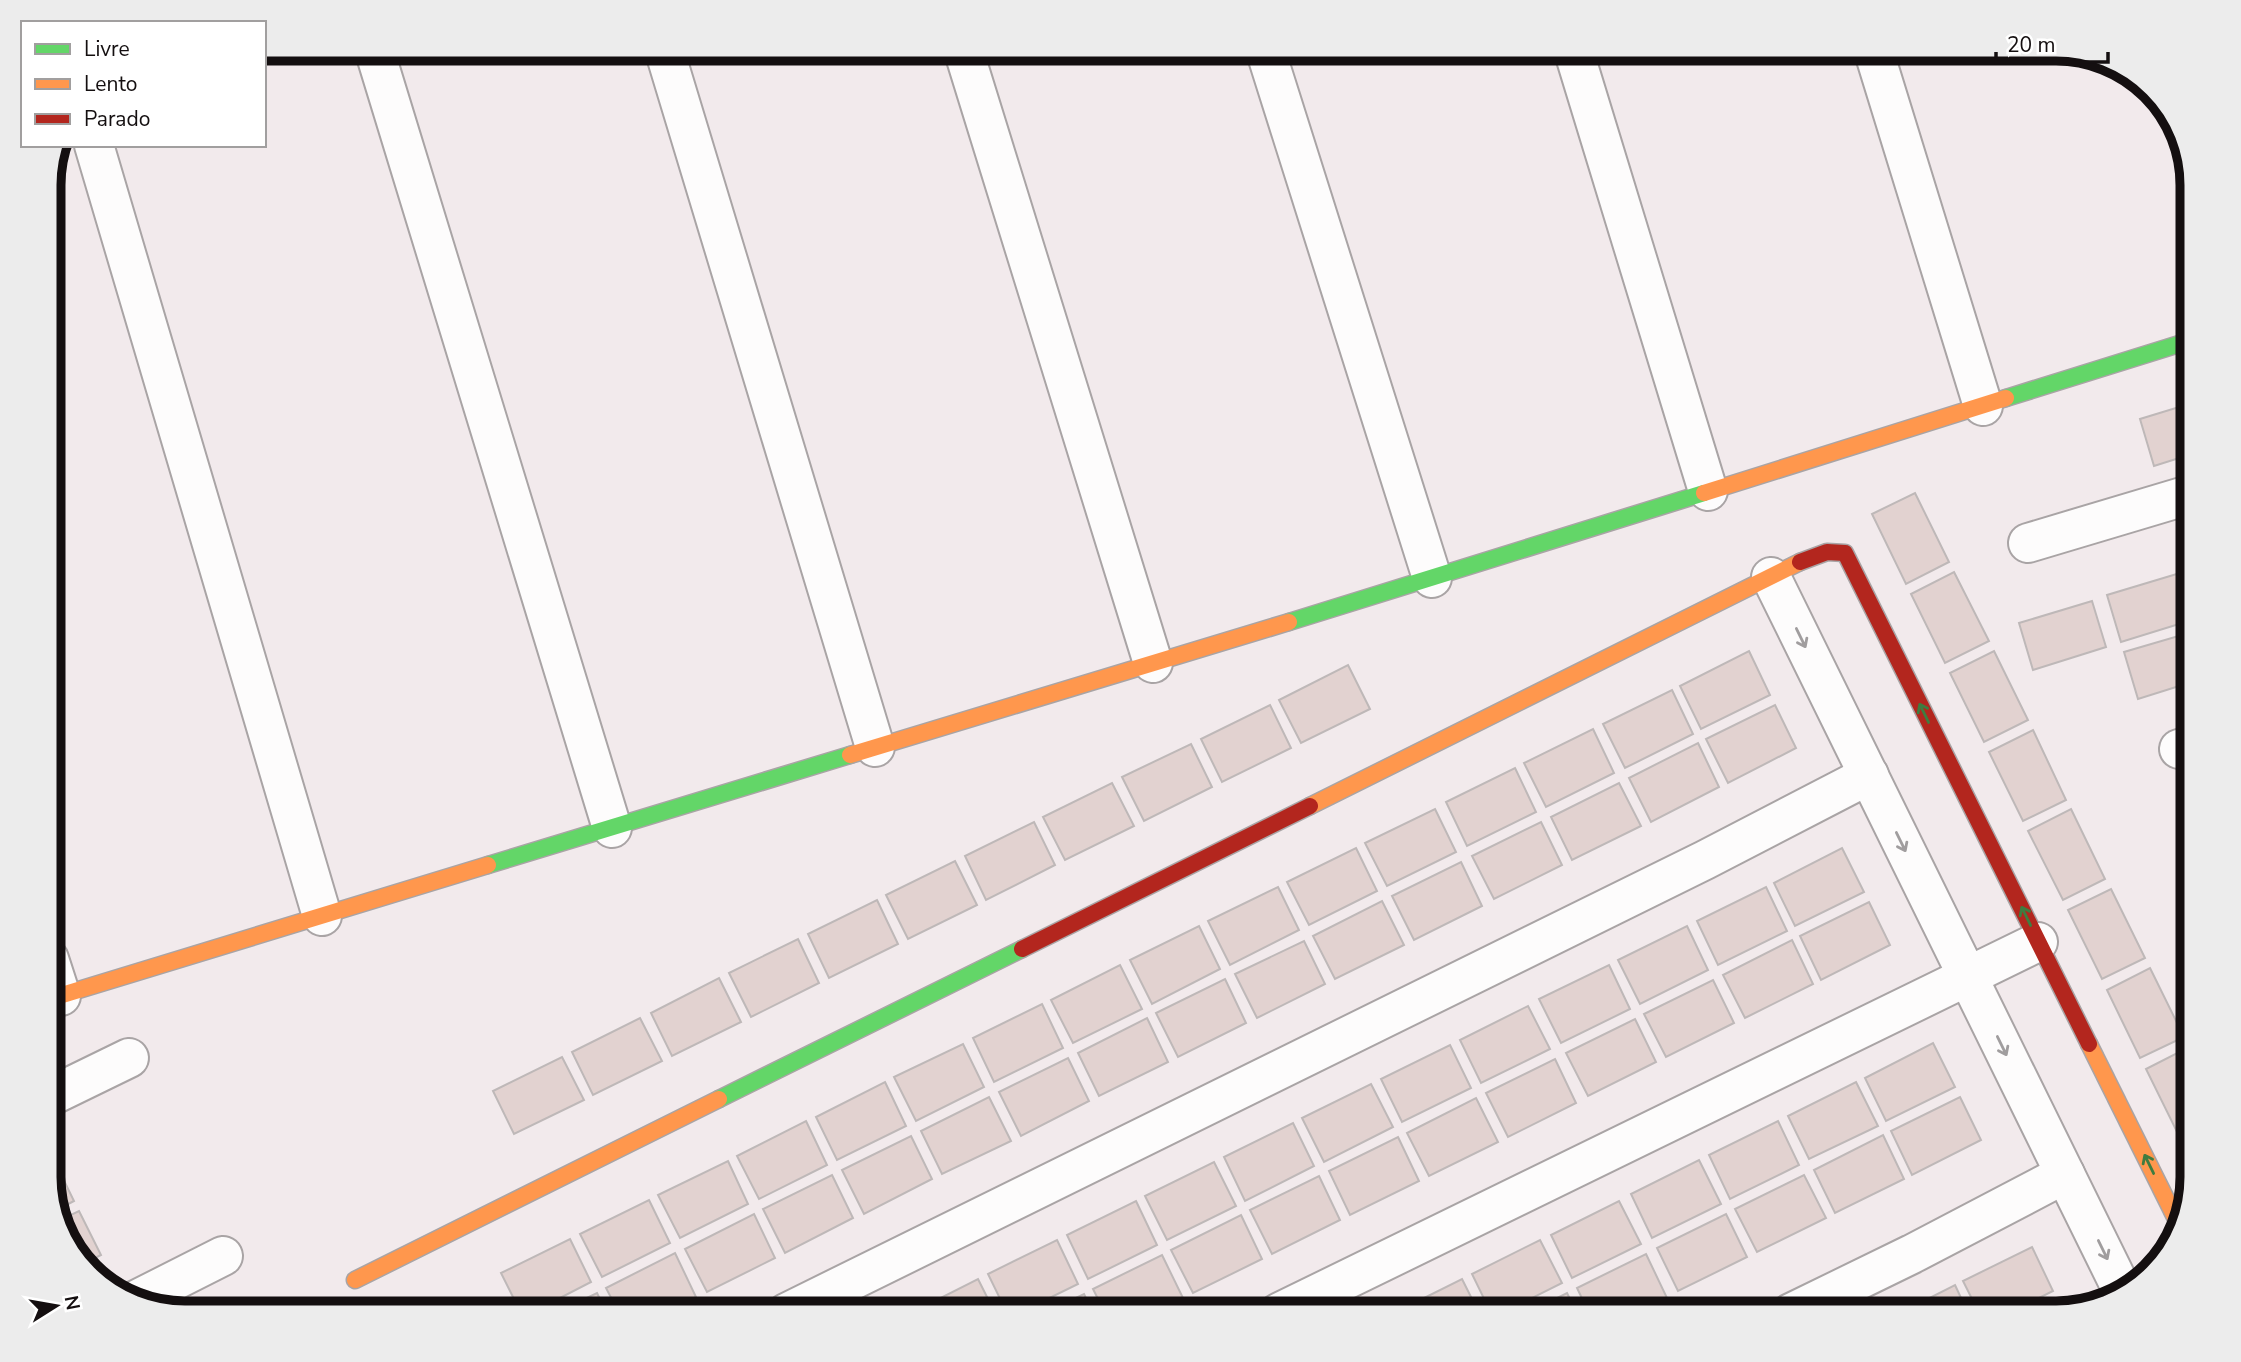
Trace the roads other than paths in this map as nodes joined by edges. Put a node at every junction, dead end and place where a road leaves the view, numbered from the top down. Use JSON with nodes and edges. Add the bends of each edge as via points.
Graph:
{"nodes":[{"id":1,"x":1269,"y":61,"type":"edge"},
{"id":2,"x":1577,"y":61,"type":"edge"},
{"id":3,"x":1877,"y":61,"type":"edge"},
{"id":4,"x":377,"y":62,"type":"edge"},
{"id":5,"x":668,"y":62,"type":"edge"},
{"id":6,"x":967,"y":62,"type":"edge"},
{"id":7,"x":95,"y":147,"type":"edge"},
{"id":8,"x":2179,"y":344,"type":"edge"},
{"id":9,"x":1983,"y":406,"type":"junction"},
{"id":10,"x":1707,"y":491,"type":"junction"},
{"id":11,"x":2179,"y":498,"type":"edge"},
{"id":12,"x":2028,"y":543,"type":"dead end"},
{"id":13,"x":1770,"y":577,"type":"junction"},
{"id":14,"x":1432,"y":578,"type":"junction"},
{"id":15,"x":1153,"y":663,"type":"junction"},
{"id":16,"x":875,"y":747,"type":"junction"},
{"id":17,"x":1868,"y":775,"type":"junction"},
{"id":18,"x":612,"y":828,"type":"junction"},
{"id":19,"x":322,"y":916,"type":"junction"},
{"id":20,"x":2038,"y":942,"type":"junction"},
{"id":21,"x":1967,"y":976,"type":"junction"},
{"id":22,"x":62,"y":995,"type":"edge"},
{"id":23,"x":129,"y":1058,"type":"dead end"},
{"id":24,"x":62,"y":1091,"type":"edge"},
{"id":25,"x":2065,"y":1174,"type":"junction"},
{"id":26,"x":2174,"y":1215,"type":"edge"},
{"id":27,"x":223,"y":1256,"type":"dead end"},
{"id":28,"x":355,"y":1280,"type":"dead end"},
{"id":29,"x":2119,"y":1283,"type":"edge"},
{"id":30,"x":147,"y":1295,"type":"edge"},
{"id":31,"x":810,"y":1301,"type":"edge"},
{"id":32,"x":1303,"y":1301,"type":"edge"},
{"id":33,"x":1816,"y":1301,"type":"edge"}],
"edges":[{"from":1,"to":14,"type":"street"},
{"from":2,"to":10,"type":"street"},
{"from":3,"to":9,"type":"street"},
{"from":4,"to":18,"type":"street"},
{"from":5,"to":16,"type":"street"},
{"from":6,"to":15,"type":"street"},
{"from":7,"to":19,"type":"street"},
{"from":8,"to":9,"type":"street"},
{"from":9,"to":10,"type":"street"},
{"from":10,"to":14,"type":"street"},
{"from":11,"to":12,"type":"street"},
{"from":13,"to":17,"type":"street","one_way":true},
{"from":20,"to":13,"type":"street","one_way":true,"via":[[1845,553],[1826,551]]},
{"from":13,"to":28,"type":"street"},
{"from":14,"to":15,"type":"street"},
{"from":15,"to":16,"type":"street"},
{"from":16,"to":18,"type":"street"},
{"from":17,"to":21,"type":"street","one_way":true},
{"from":17,"to":31,"type":"street"},
{"from":18,"to":19,"type":"street"},
{"from":19,"to":22,"type":"street"},
{"from":20,"to":21,"type":"street"},
{"from":26,"to":20,"type":"street","one_way":true},
{"from":21,"to":25,"type":"street","one_way":true},
{"from":21,"to":32,"type":"street"},
{"from":23,"to":24,"type":"street"},
{"from":25,"to":29,"type":"street","one_way":true},
{"from":25,"to":33,"type":"street"},
{"from":27,"to":30,"type":"street"}]}
